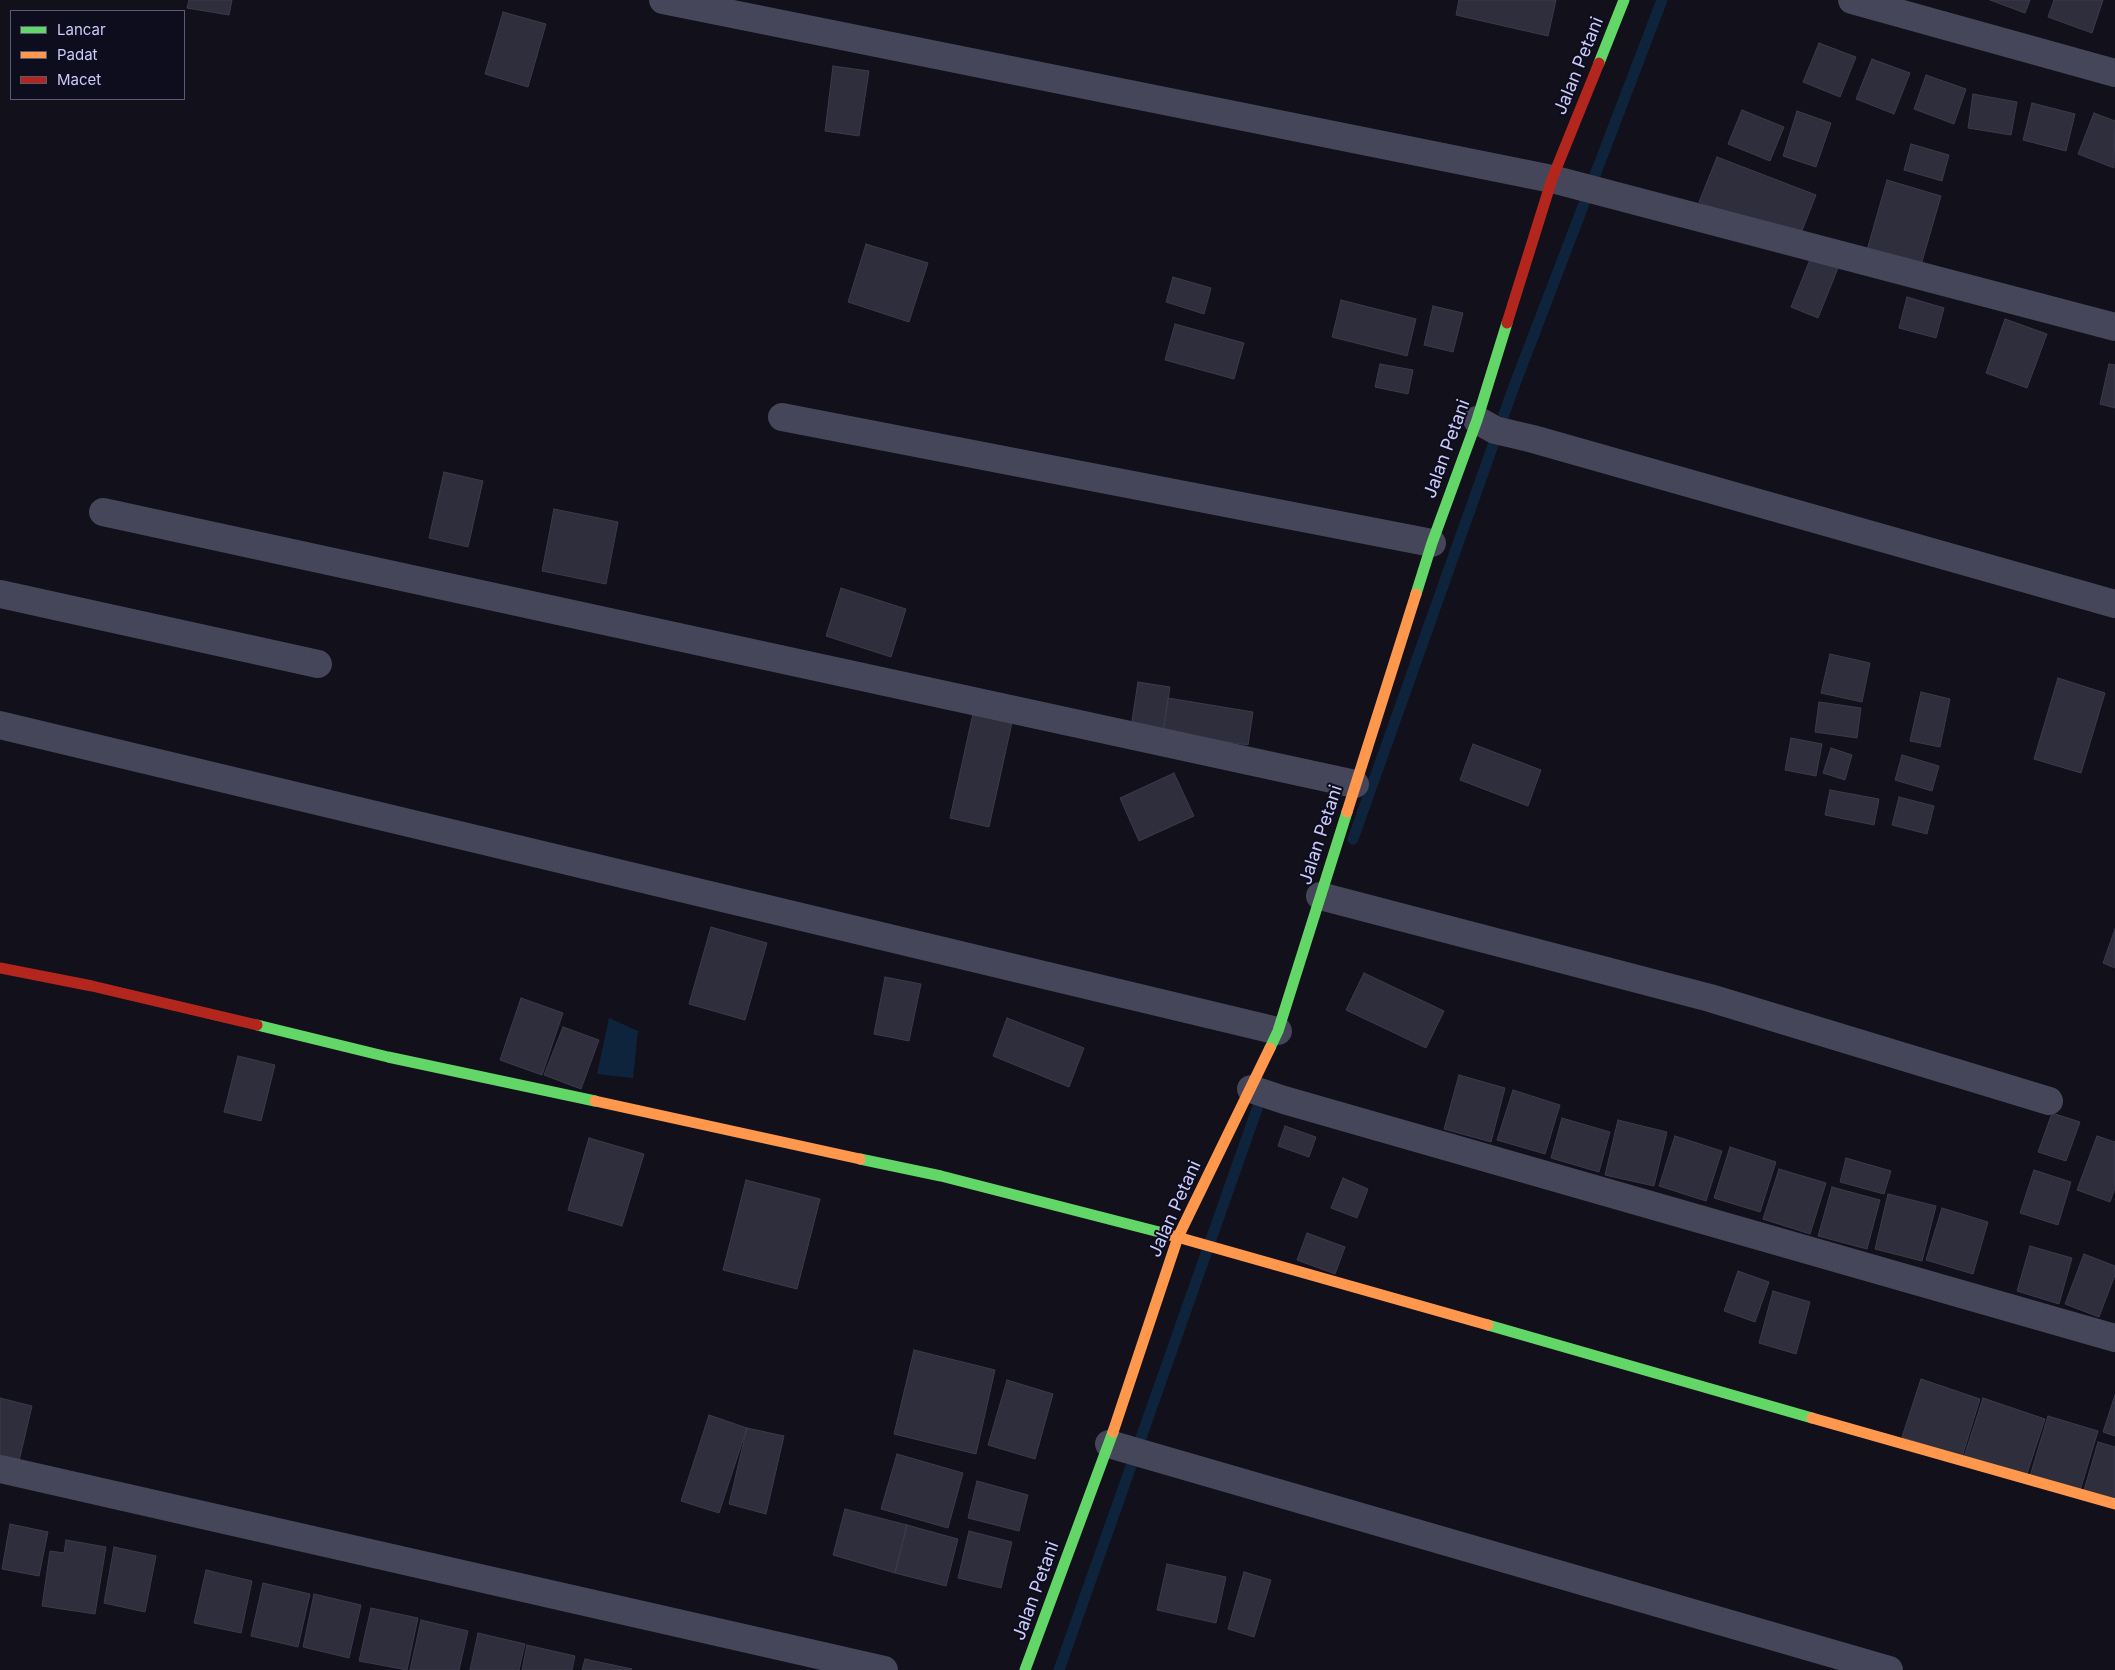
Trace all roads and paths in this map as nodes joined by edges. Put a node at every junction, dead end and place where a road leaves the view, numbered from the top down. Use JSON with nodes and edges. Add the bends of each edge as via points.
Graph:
{"nodes":[{"id":1,"x":663,"y":0,"type":"edge"},
{"id":2,"x":1624,"y":0,"type":"edge"},
{"id":3,"x":1852,"y":0,"type":"edge"},
{"id":4,"x":2115,"y":73,"type":"edge"},
{"id":5,"x":1559,"y":181,"type":"junction"},
{"id":6,"x":2115,"y":327,"type":"edge"},
{"id":7,"x":782,"y":417,"type":"dead end"},
{"id":8,"x":1486,"y":425,"type":"junction"},
{"id":9,"x":103,"y":512,"type":"dead end"},
{"id":10,"x":1432,"y":543,"type":"junction"},
{"id":11,"x":0,"y":594,"type":"edge"},
{"id":12,"x":2115,"y":604,"type":"edge"},
{"id":13,"x":318,"y":664,"type":"dead end"},
{"id":14,"x":0,"y":726,"type":"edge"},
{"id":15,"x":1355,"y":784,"type":"junction"},
{"id":16,"x":1320,"y":896,"type":"junction"},
{"id":17,"x":0,"y":968,"type":"edge"},
{"id":18,"x":1278,"y":1031,"type":"junction"},
{"id":19,"x":1252,"y":1089,"type":"junction"},
{"id":20,"x":2049,"y":1101,"type":"dead end"},
{"id":21,"x":1178,"y":1237,"type":"junction"},
{"id":22,"x":2115,"y":1338,"type":"edge"},
{"id":23,"x":1117,"y":1446,"type":"junction"},
{"id":24,"x":0,"y":1469,"type":"edge"},
{"id":25,"x":2115,"y":1504,"type":"edge"},
{"id":26,"x":884,"y":1670,"type":"edge"},
{"id":27,"x":1025,"y":1670,"type":"edge"},
{"id":28,"x":1889,"y":1670,"type":"edge"}],
"edges":[{"from":1,"to":5,"type":"street"},
{"from":2,"to":5,"type":"street","name":"Jalan Petani"},
{"from":3,"to":4,"type":"street"},
{"from":5,"to":6,"type":"street"},
{"from":5,"to":8,"type":"street","name":"Jalan Petani"},
{"from":7,"to":10,"type":"street"},
{"from":8,"to":10,"type":"street","name":"Jalan Petani"},
{"from":8,"to":12,"type":"street"},
{"from":9,"to":15,"type":"street"},
{"from":10,"to":15,"type":"street","name":"Jalan Petani"},
{"from":11,"to":13,"type":"street"},
{"from":14,"to":18,"type":"street"},
{"from":15,"to":16,"type":"street","name":"Jalan Petani"},
{"from":16,"to":18,"type":"street","name":"Jalan Petani"},
{"from":16,"to":20,"type":"street","via":[[1710,998]]},
{"from":17,"to":21,"type":"street","via":[[92,986],[388,1058],[941,1176]]},
{"from":18,"to":19,"type":"street","name":"Jalan Petani"},
{"from":19,"to":21,"type":"street","name":"Jalan Petani"},
{"from":19,"to":22,"type":"street"},
{"from":21,"to":23,"type":"street","name":"Jalan Petani"},
{"from":21,"to":25,"type":"street"},
{"from":23,"to":27,"type":"street","name":"Jalan Petani"},
{"from":23,"to":28,"type":"street"},
{"from":24,"to":26,"type":"street"}]}
